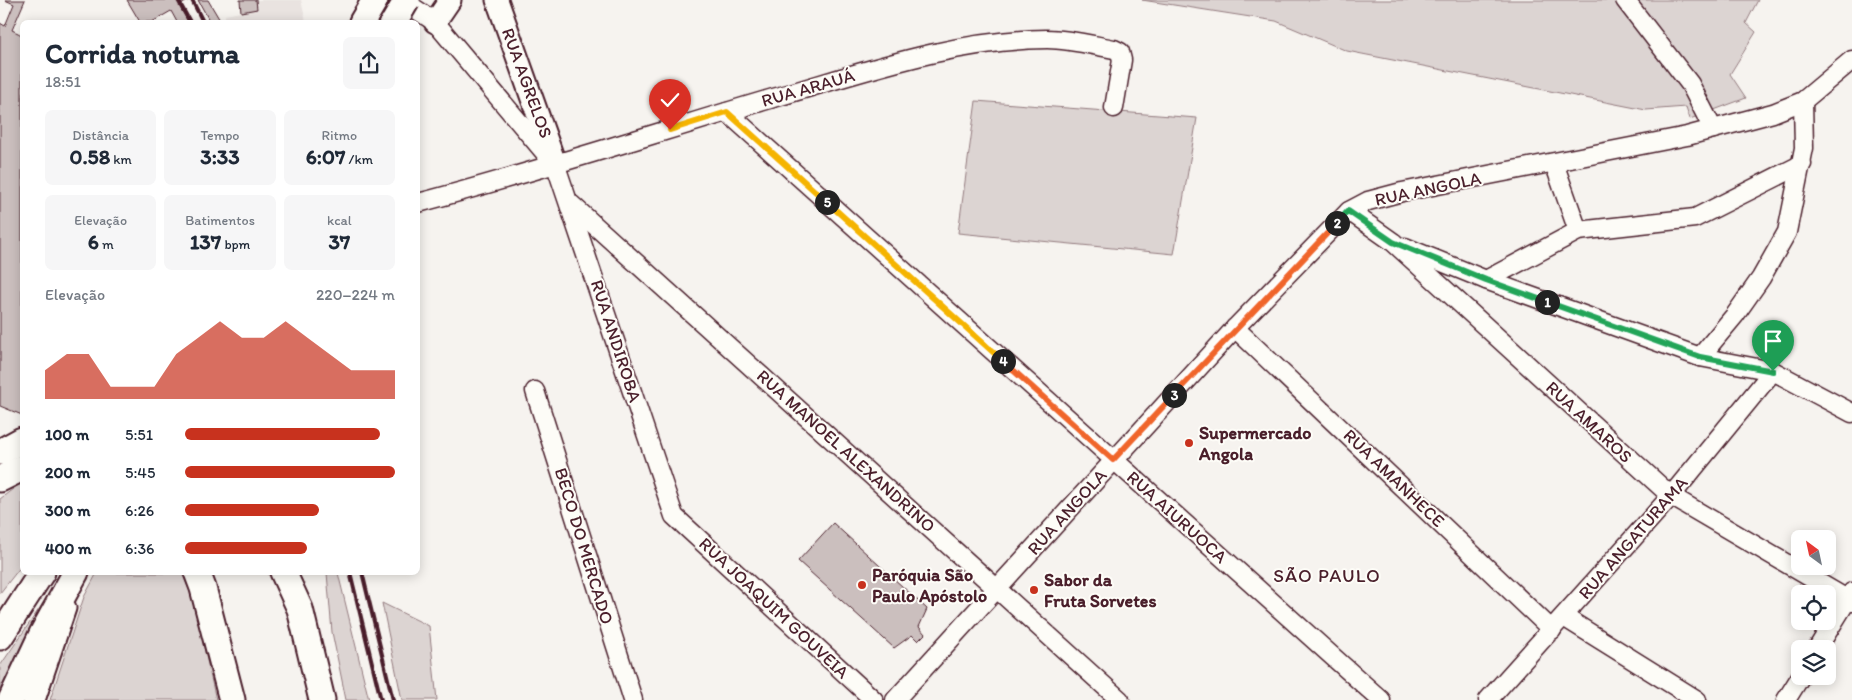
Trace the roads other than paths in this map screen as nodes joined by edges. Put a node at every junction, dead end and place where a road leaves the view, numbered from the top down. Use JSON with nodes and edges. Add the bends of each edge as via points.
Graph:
{"nodes":[{"id":1,"x":375,"y":0,"type":"edge"},
{"id":2,"x":402,"y":0,"type":"edge"},
{"id":3,"x":407,"y":0,"type":"edge"},
{"id":4,"x":450,"y":0,"type":"edge"},
{"id":5,"x":497,"y":0,"type":"edge"},
{"id":6,"x":1625,"y":0,"type":"edge"},
{"id":7,"x":363,"y":20,"type":"edge"},
{"id":8,"x":395,"y":20,"type":"edge"},
{"id":9,"x":435,"y":22,"type":"junction"},
{"id":10,"x":1852,"y":60,"type":"edge"},
{"id":11,"x":1803,"y":101,"type":"junction"},
{"id":12,"x":1114,"y":108,"type":"dead end"},
{"id":13,"x":727,"y":112,"type":"junction"},
{"id":14,"x":1714,"y":129,"type":"junction"},
{"id":15,"x":1554,"y":163,"type":"junction"},
{"id":16,"x":1802,"y":164,"type":"junction"},
{"id":17,"x":556,"y":166,"type":"junction"},
{"id":18,"x":420,"y":202,"type":"edge"},
{"id":19,"x":571,"y":204,"type":"junction"},
{"id":20,"x":1348,"y":211,"type":"junction"},
{"id":21,"x":1578,"y":231,"type":"junction"},
{"id":22,"x":1393,"y":242,"type":"junction"},
{"id":23,"x":1486,"y":280,"type":"junction"},
{"id":24,"x":1235,"y":328,"type":"junction"},
{"id":25,"x":1700,"y":357,"type":"junction"},
{"id":26,"x":1773,"y":371,"type":"junction"},
{"id":27,"x":535,"y":391,"type":"dead end"},
{"id":28,"x":1852,"y":413,"type":"edge"},
{"id":29,"x":20,"y":441,"type":"edge"},
{"id":30,"x":0,"y":452,"type":"edge"},
{"id":31,"x":1113,"y":460,"type":"junction"},
{"id":32,"x":20,"y":469,"type":"edge"},
{"id":33,"x":0,"y":480,"type":"edge"},
{"id":34,"x":1671,"y":496,"type":"junction"},
{"id":35,"x":674,"y":516,"type":"joint"},
{"id":36,"x":74,"y":575,"type":"edge"},
{"id":37,"x":75,"y":575,"type":"edge"},
{"id":38,"x":198,"y":575,"type":"edge"},
{"id":39,"x":284,"y":575,"type":"edge"},
{"id":40,"x":41,"y":576,"type":"edge"},
{"id":41,"x":998,"y":588,"type":"junction"},
{"id":42,"x":1850,"y":598,"type":"edge"},
{"id":43,"x":0,"y":618,"type":"edge"},
{"id":44,"x":1558,"y":624,"type":"junction"},
{"id":45,"x":0,"y":637,"type":"edge"},
{"id":46,"x":1823,"y":640,"type":"edge"},
{"id":47,"x":1795,"y":685,"type":"edge"},
{"id":48,"x":11,"y":700,"type":"edge"},
{"id":49,"x":34,"y":700,"type":"edge"},
{"id":50,"x":232,"y":700,"type":"edge"},
{"id":51,"x":322,"y":700,"type":"edge"},
{"id":52,"x":633,"y":700,"type":"edge"},
{"id":53,"x":874,"y":700,"type":"edge"},
{"id":54,"x":895,"y":700,"type":"edge"},
{"id":55,"x":1120,"y":700,"type":"edge"},
{"id":56,"x":1382,"y":700,"type":"edge"},
{"id":57,"x":1488,"y":700,"type":"edge"},
{"id":58,"x":1697,"y":700,"type":"edge"},
{"id":59,"x":1786,"y":700,"type":"edge"}],
"edges":[{"from":1,"to":7,"type":"highway"},
{"from":2,"to":9,"type":"street"},
{"from":3,"to":8,"type":"highway","bridge":true},
{"from":4,"to":9,"type":"main road"},
{"from":5,"to":17,"type":"main road","name":"RUA AGRELOS"},
{"from":6,"to":14,"type":"street","via":[[1690,84]]},
{"from":9,"to":17,"type":"street"},
{"from":10,"to":11,"type":"street","name":"RUA ANGOLA"},
{"from":11,"to":14,"type":"street","name":"RUA ANGOLA"},
{"from":11,"to":16,"type":"street"},
{"from":12,"to":13,"type":"street","name":"RUA ARAUÁ","via":[[1122,60],[1120,52],[1114,48],[1049,39],[978,43],[932,52]]},
{"from":13,"to":17,"type":"street","name":"RUA ARAUÁ"},
{"from":13,"to":31,"type":"street","name":"RUA AIURUOCA"},
{"from":14,"to":15,"type":"street","name":"RUA ANGOLA"},
{"from":15,"to":20,"type":"street","name":"RUA ANGOLA","via":[[1402,192],[1368,201]]},
{"from":15,"to":21,"type":"street"},
{"from":16,"to":21,"type":"street","via":[[1695,218]]},
{"from":16,"to":25,"type":"street","via":[[1787,232],[1745,300]]},
{"from":17,"to":18,"type":"street","name":"RUA ARAUÁ"},
{"from":17,"to":19,"type":"street","name":"RUA ANDIROBA"},
{"from":19,"to":35,"type":"street","name":"RUA ANDIROBA"},
{"from":19,"to":41,"type":"street","name":"RUA MANOEL ALEXANDRINO"},
{"from":20,"to":22,"type":"street","name":"RUA AMAROS"},
{"from":20,"to":24,"type":"street","name":"RUA ANGOLA"},
{"from":21,"to":23,"type":"street"},
{"from":22,"to":23,"type":"street"},
{"from":22,"to":34,"type":"street","name":"RUA AMAROS"},
{"from":23,"to":25,"type":"street"},
{"from":24,"to":31,"type":"street","name":"RUA ANGOLA"},
{"from":24,"to":44,"type":"street","name":"RUA AMANHECE"},
{"from":25,"to":26,"type":"street"},
{"from":26,"to":28,"type":"street"},
{"from":26,"to":34,"type":"street","name":"RUA ANGATURAMA"},
{"from":27,"to":52,"type":"street","name":"BECO DO MERCADO"},
{"from":29,"to":30,"type":"highway"},
{"from":31,"to":41,"type":"street","name":"RUA ANGOLA"},
{"from":31,"to":56,"type":"street","name":"RUA AIURUOCA"},
{"from":32,"to":33,"type":"highway"},
{"from":34,"to":42,"type":"street","name":"RUA AMAROS"},
{"from":34,"to":44,"type":"street","name":"RUA ANGATURAMA"},
{"from":35,"to":53,"type":"street","name":"RUA JOAQUIM GOUVEIA"},
{"from":36,"to":48,"type":"highway"},
{"from":37,"to":49,"type":"main road"},
{"from":38,"to":50,"type":"highway"},
{"from":39,"to":51,"type":"highway","via":[[300,609]]},
{"from":40,"to":43,"type":"main road"},
{"from":40,"to":45,"type":"highway"},
{"from":41,"to":54,"type":"street","name":"RUA ANGOLA"},
{"from":41,"to":55,"type":"street","name":"RUA MANOEL ALEXANDRINO"},
{"from":42,"to":46,"type":"street"},
{"from":44,"to":57,"type":"street","name":"RUA ANGATURAMA"},
{"from":44,"to":58,"type":"street","name":"RUA AMANHECE"},
{"from":47,"to":59,"type":"street"}]}
